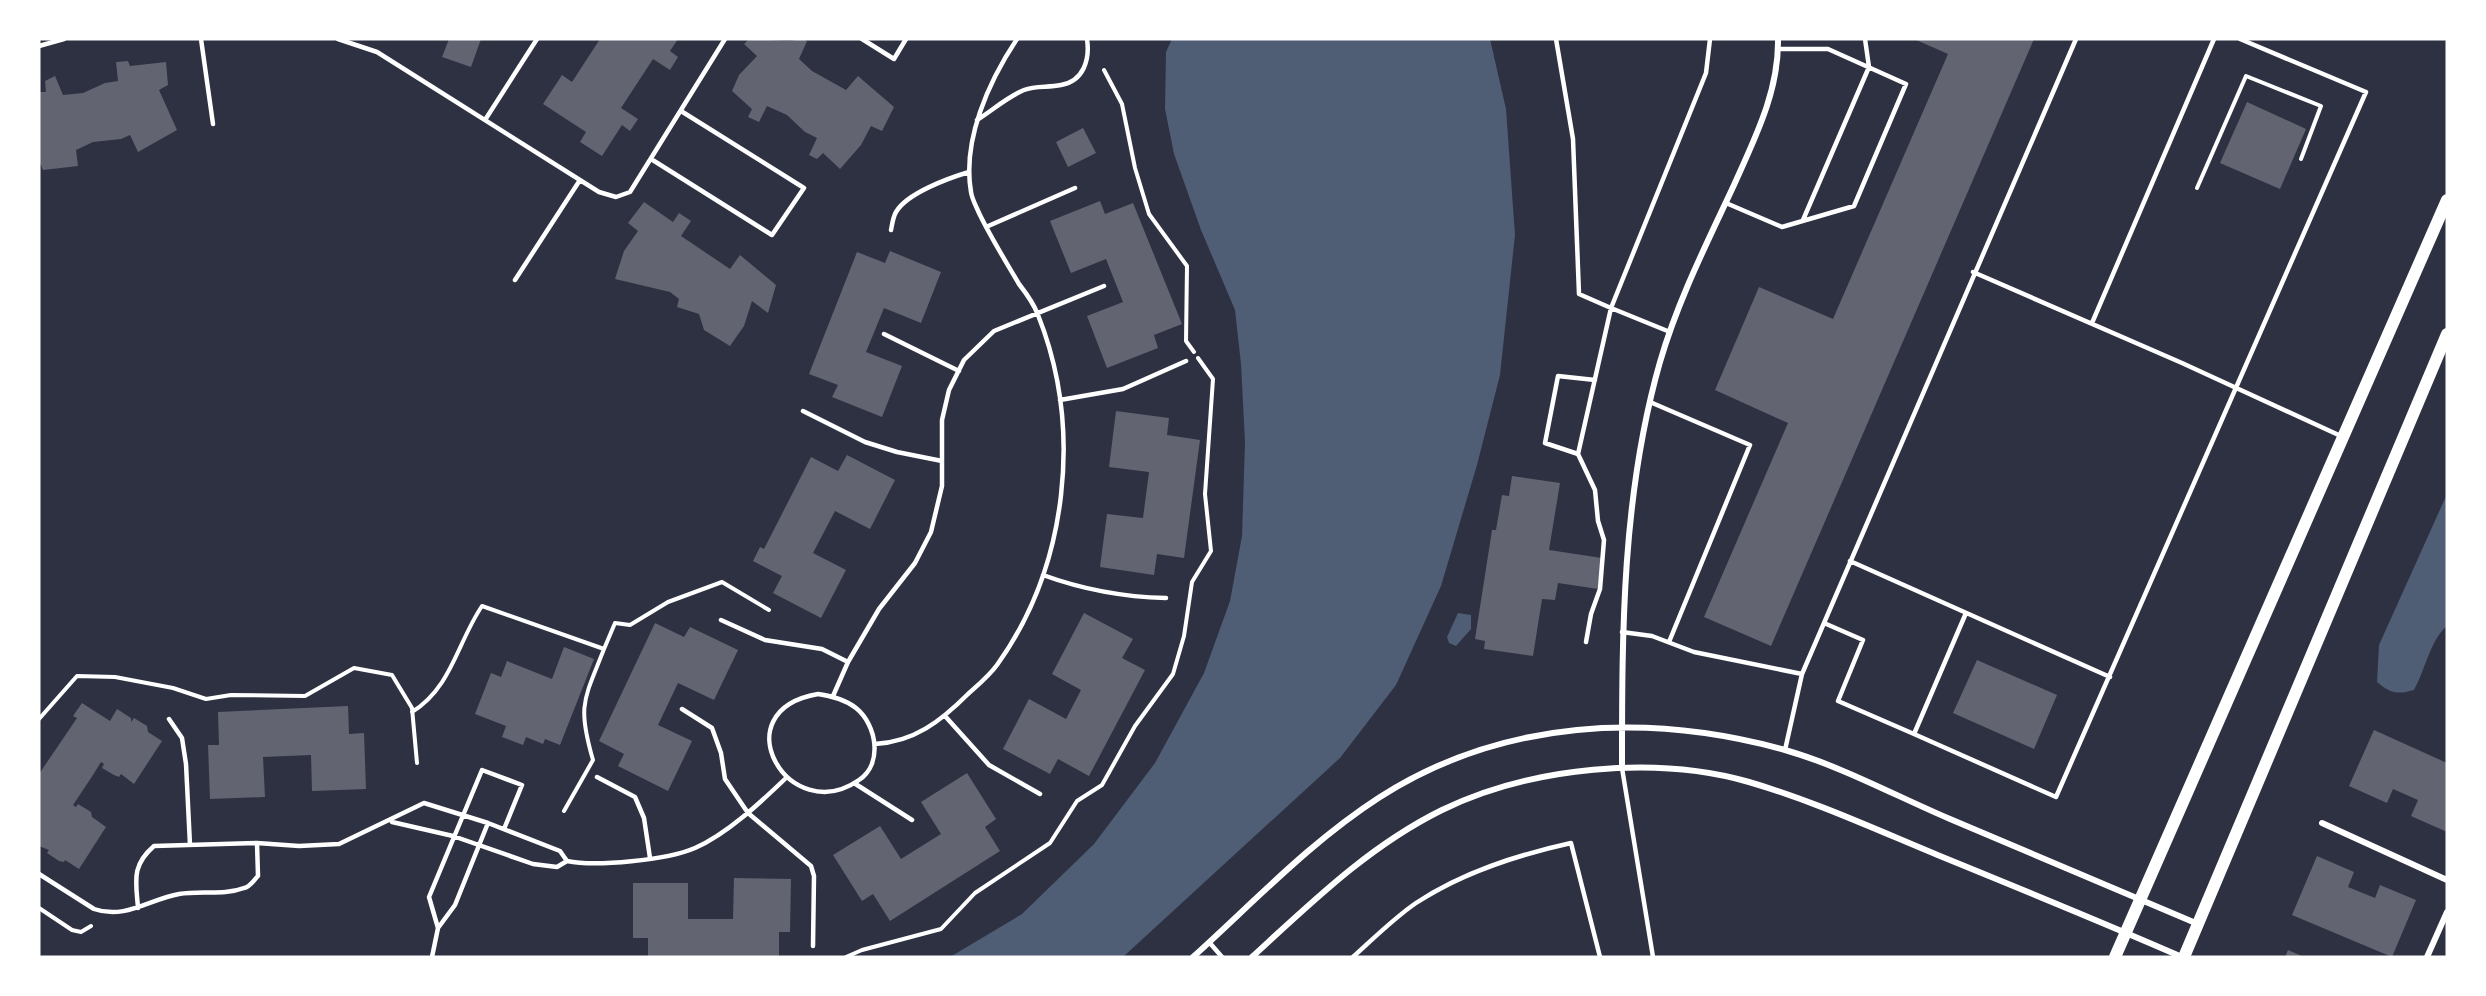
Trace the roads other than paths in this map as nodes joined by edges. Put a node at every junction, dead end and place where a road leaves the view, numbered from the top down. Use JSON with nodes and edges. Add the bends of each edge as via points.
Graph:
{"nodes":[{"id":1,"x":64,"y":39,"type":"edge"},
{"id":2,"x":201,"y":39,"type":"edge"},
{"id":3,"x":338,"y":39,"type":"edge"},
{"id":4,"x":537,"y":39,"type":"edge"},
{"id":5,"x":725,"y":39,"type":"edge"},
{"id":6,"x":862,"y":39,"type":"edge"},
{"id":7,"x":906,"y":39,"type":"edge"},
{"id":8,"x":1017,"y":39,"type":"edge"},
{"id":9,"x":1087,"y":39,"type":"edge"},
{"id":10,"x":1556,"y":39,"type":"edge"},
{"id":11,"x":1710,"y":39,"type":"edge"},
{"id":12,"x":1778,"y":39,"type":"edge"},
{"id":13,"x":1865,"y":39,"type":"edge"},
{"id":14,"x":2076,"y":39,"type":"edge"},
{"id":15,"x":2214,"y":39,"type":"edge"},
{"id":16,"x":2240,"y":39,"type":"edge"},
{"id":17,"x":39,"y":46,"type":"edge"},
{"id":18,"x":1779,"y":50,"type":"junction"},
{"id":19,"x":1869,"y":67,"type":"junction"},
{"id":20,"x":681,"y":111,"type":"junction"},
{"id":21,"x":484,"y":120,"type":"junction"},
{"id":22,"x":977,"y":120,"type":"junction"},
{"id":23,"x":213,"y":124,"type":"dead end"},
{"id":24,"x":651,"y":159,"type":"junction"},
{"id":25,"x":969,"y":172,"type":"junction"},
{"id":26,"x":580,"y":180,"type":"junction"},
{"id":27,"x":1075,"y":188,"type":"dead end"},
{"id":28,"x":2447,"y":200,"type":"edge"},
{"id":29,"x":1726,"y":203,"type":"junction"},
{"id":30,"x":1803,"y":220,"type":"junction"},
{"id":31,"x":986,"y":227,"type":"junction"},
{"id":32,"x":891,"y":230,"type":"dead end"},
{"id":33,"x":1973,"y":272,"type":"junction"},
{"id":34,"x":515,"y":280,"type":"dead end"},
{"id":35,"x":1104,"y":286,"type":"dead end"},
{"id":36,"x":1611,"y":308,"type":"junction"},
{"id":37,"x":1038,"y":313,"type":"junction"},
{"id":38,"x":2092,"y":323,"type":"junction"},
{"id":39,"x":1670,"y":332,"type":"junction"},
{"id":40,"x":884,"y":334,"type":"dead end"},
{"id":41,"x":2447,"y":334,"type":"edge"},
{"id":42,"x":1186,"y":361,"type":"dead end"},
{"id":43,"x":959,"y":371,"type":"junction"},
{"id":44,"x":1594,"y":380,"type":"junction"},
{"id":45,"x":2235,"y":387,"type":"junction"},
{"id":46,"x":1060,"y":400,"type":"junction"},
{"id":47,"x":1650,"y":402,"type":"junction"},
{"id":48,"x":803,"y":411,"type":"dead end"},
{"id":49,"x":2343,"y":437,"type":"junction"},
{"id":50,"x":1578,"y":454,"type":"junction"},
{"id":51,"x":942,"y":461,"type":"junction"},
{"id":52,"x":1850,"y":561,"type":"junction"},
{"id":53,"x":1043,"y":575,"type":"junction"},
{"id":54,"x":1166,"y":598,"type":"dead end"},
{"id":55,"x":1966,"y":613,"type":"junction"},
{"id":56,"x":721,"y":620,"type":"dead end"},
{"id":57,"x":1824,"y":623,"type":"junction"},
{"id":58,"x":1622,"y":632,"type":"junction"},
{"id":59,"x":1586,"y":642,"type":"dead end"},
{"id":60,"x":1669,"y":642,"type":"junction"},
{"id":61,"x":848,"y":662,"type":"junction"},
{"id":62,"x":1802,"y":674,"type":"junction"},
{"id":63,"x":2110,"y":677,"type":"junction"},
{"id":64,"x":833,"y":696,"type":"junction"},
{"id":65,"x":682,"y":709,"type":"dead end"},
{"id":66,"x":945,"y":716,"type":"junction"},
{"id":67,"x":169,"y":719,"type":"dead end"},
{"id":68,"x":1622,"y":727,"type":"junction"},
{"id":69,"x":1914,"y":734,"type":"junction"},
{"id":70,"x":875,"y":744,"type":"junction"},
{"id":71,"x":1785,"y":750,"type":"junction"},
{"id":72,"x":1622,"y":768,"type":"junction"},
{"id":73,"x":597,"y":777,"type":"dead end"},
{"id":74,"x":786,"y":778,"type":"junction"},
{"id":75,"x":854,"y":783,"type":"junction"},
{"id":76,"x":1040,"y":794,"type":"dead end"},
{"id":77,"x":748,"y":813,"type":"junction"},
{"id":78,"x":462,"y":815,"type":"junction"},
{"id":79,"x":912,"y":820,"type":"dead end"},
{"id":80,"x":391,"y":821,"type":"junction"},
{"id":81,"x":488,"y":823,"type":"junction"},
{"id":82,"x":2322,"y":823,"type":"dead end"},
{"id":83,"x":504,"y":829,"type":"junction"},
{"id":84,"x":453,"y":836,"type":"junction"},
{"id":85,"x":257,"y":843,"type":"junction"},
{"id":86,"x":189,"y":845,"type":"junction"},
{"id":87,"x":479,"y":845,"type":"junction"},
{"id":88,"x":650,"y":858,"type":"junction"},
{"id":89,"x":567,"y":861,"type":"junction"},
{"id":90,"x":39,"y":874,"type":"edge"},
{"id":91,"x":2447,"y":880,"type":"edge"},
{"id":92,"x":2141,"y":900,"type":"junction"},
{"id":93,"x":138,"y":908,"type":"junction"},
{"id":94,"x":2447,"y":912,"type":"edge"},
{"id":95,"x":2198,"y":924,"type":"junction"},
{"id":96,"x":438,"y":928,"type":"junction"},
{"id":97,"x":2126,"y":933,"type":"junction"},
{"id":98,"x":1209,"y":942,"type":"junction"},
{"id":99,"x":813,"y":946,"type":"dead end"},
{"id":100,"x":432,"y":957,"type":"edge"},
{"id":101,"x":1193,"y":957,"type":"edge"},
{"id":102,"x":1222,"y":957,"type":"edge"},
{"id":103,"x":1252,"y":957,"type":"edge"},
{"id":104,"x":1353,"y":957,"type":"edge"},
{"id":105,"x":1600,"y":957,"type":"edge"},
{"id":106,"x":1653,"y":957,"type":"edge"},
{"id":107,"x":2115,"y":957,"type":"edge"},
{"id":108,"x":2183,"y":957,"type":"edge"},
{"id":109,"x":2427,"y":957,"type":"edge"}],
"edges":[{"from":1,"to":17,"type":"lane"},
{"from":2,"to":23,"type":"lane"},
{"from":3,"to":21,"type":"lane","via":[[376,52]]},
{"from":4,"to":21,"type":"lane"},
{"from":5,"to":20,"type":"lane"},
{"from":6,"to":7,"type":"lane","via":[[894,59]]},
{"from":8,"to":22,"type":"lane"},
{"from":9,"to":22,"type":"lane","via":[[1089,60],[1076,78],[1061,85],[1020,92]]},
{"from":10,"to":36,"type":"lane","via":[[1573,139],[1579,294]]},
{"from":11,"to":36,"type":"lane","via":[[1706,73]]},
{"from":12,"to":18,"type":"street"},
{"from":13,"to":19,"type":"lane"},
{"from":14,"to":33,"type":"lane"},
{"from":15,"to":38,"type":"lane"},
{"from":16,"to":45,"type":"lane","via":[[2366,93]]},
{"from":18,"to":19,"type":"lane","via":[[1828,49]]},
{"from":18,"to":29,"type":"street","via":[[1770,98]]},
{"from":19,"to":30,"type":"lane"},
{"from":19,"to":30,"type":"lane","via":[[1906,84],[1854,206]]},
{"from":20,"to":24,"type":"lane"},
{"from":20,"to":24,"type":"lane","via":[[804,188],[772,235]]},
{"from":21,"to":26,"type":"lane"},
{"from":22,"to":25,"type":"lane"},
{"from":24,"to":26,"type":"lane","via":[[630,192],[615,196],[599,192]]},
{"from":25,"to":31,"type":"lane","via":[[971,194]]},
{"from":25,"to":32,"type":"lane","via":[[938,181],[914,197],[896,211]]},
{"from":26,"to":34,"type":"lane"},
{"from":27,"to":31,"type":"lane"},
{"from":28,"to":49,"type":"main road"},
{"from":29,"to":30,"type":"lane","via":[[1782,227]]},
{"from":29,"to":39,"type":"street"},
{"from":31,"to":37,"type":"lane"},
{"from":33,"to":38,"type":"lane"},
{"from":33,"to":52,"type":"lane"},
{"from":35,"to":37,"type":"lane"},
{"from":36,"to":39,"type":"lane"},
{"from":36,"to":44,"type":"lane"},
{"from":37,"to":43,"type":"lane","via":[[994,331],[964,360]]},
{"from":37,"to":46,"type":"lane"},
{"from":38,"to":45,"type":"lane"},
{"from":39,"to":47,"type":"street"},
{"from":40,"to":43,"type":"lane"},
{"from":41,"to":95,"type":"main road"},
{"from":42,"to":46,"type":"lane","via":[[1123,389]]},
{"from":43,"to":51,"type":"lane","via":[[949,390],[942,420]]},
{"from":44,"to":50,"type":"lane"},
{"from":44,"to":50,"type":"lane","via":[[1558,376],[1545,443]]},
{"from":45,"to":49,"type":"lane"},
{"from":45,"to":63,"type":"lane"},
{"from":46,"to":53,"type":"lane","via":[[1060,506]]},
{"from":47,"to":58,"type":"street","via":[[1631,503]]},
{"from":47,"to":60,"type":"lane","via":[[1750,445]]},
{"from":48,"to":51,"type":"lane","via":[[865,442]]},
{"from":49,"to":92,"type":"main road"},
{"from":50,"to":59,"type":"lane","via":[[1595,490],[1604,540],[1600,589]]},
{"from":51,"to":61,"type":"lane","via":[[942,486],[931,532],[915,563],[879,609]]},
{"from":52,"to":55,"type":"lane"},
{"from":52,"to":57,"type":"lane"},
{"from":53,"to":54,"type":"lane","via":[[1071,586],[1125,597]]},
{"from":53,"to":66,"type":"lane","via":[[1034,603],[996,666]]},
{"from":55,"to":63,"type":"lane"},
{"from":55,"to":69,"type":"lane"},
{"from":56,"to":61,"type":"lane","via":[[765,639],[822,649]]},
{"from":57,"to":62,"type":"lane"},
{"from":57,"to":69,"type":"lane","via":[[1863,640],[1838,701]]},
{"from":58,"to":60,"type":"lane"},
{"from":58,"to":68,"type":"street"},
{"from":60,"to":62,"type":"lane"},
{"from":61,"to":64,"type":"lane"},
{"from":62,"to":71,"type":"lane"},
{"from":63,"to":69,"type":"lane","via":[[2056,797]]},
{"from":64,"to":70,"type":"lane","via":[[857,709],[870,725]]},
{"from":64,"to":74,"type":"lane","via":[[798,697],[782,708],[771,724],[768,743],[774,762]]},
{"from":65,"to":77,"type":"lane","via":[[712,728],[725,779]]},
{"from":66,"to":70,"type":"lane","via":[[897,743]]},
{"from":66,"to":76,"type":"lane","via":[[988,765]]},
{"from":67,"to":86,"type":"lane","via":[[182,738]]},
{"from":68,"to":71,"type":"street","via":[[1693,731]]},
{"from":68,"to":72,"type":"street"},
{"from":68,"to":98,"type":"street","via":[[1538,736],[1492,746],[1416,777],[1310,848]]},
{"from":70,"to":75,"type":"lane","via":[[872,762]]},
{"from":71,"to":92,"type":"street"},
{"from":72,"to":97,"type":"street","via":[[1707,772],[1747,782],[1811,803]]},
{"from":72,"to":103,"type":"street","via":[[1537,778],[1472,796],[1442,810],[1354,865]]},
{"from":72,"to":106,"type":"lane"},
{"from":73,"to":88,"type":"lane","via":[[635,796],[644,818]]},
{"from":74,"to":75,"type":"lane","via":[[804,789],[825,793]]},
{"from":74,"to":77,"type":"lane"},
{"from":75,"to":79,"type":"lane"},
{"from":77,"to":88,"type":"lane","via":[[694,848]]},
{"from":77,"to":99,"type":"lane","via":[[811,866]]},
{"from":78,"to":80,"type":"lane","via":[[424,803]]},
{"from":78,"to":81,"type":"lane"},
{"from":78,"to":83,"type":"lane","via":[[482,770],[522,785]]},
{"from":78,"to":84,"type":"lane"},
{"from":80,"to":84,"type":"lane"},
{"from":80,"to":85,"type":"lane","via":[[339,844]]},
{"from":81,"to":83,"type":"lane"},
{"from":81,"to":87,"type":"lane"},
{"from":82,"to":91,"type":"street"},
{"from":83,"to":89,"type":"lane","via":[[560,851]]},
{"from":84,"to":87,"type":"lane"},
{"from":84,"to":96,"type":"lane","via":[[429,897]]},
{"from":85,"to":86,"type":"lane"},
{"from":85,"to":93,"type":"lane","via":[[258,876],[247,888],[217,894],[182,893]]},
{"from":86,"to":93,"type":"lane","via":[[154,846],[141,857],[135,874]]},
{"from":87,"to":89,"type":"lane","via":[[533,864],[557,867]]},
{"from":87,"to":96,"type":"lane","via":[[455,905]]},
{"from":88,"to":89,"type":"lane","via":[[587,865]]},
{"from":90,"to":93,"type":"lane","via":[[94,909],[123,912]]},
{"from":92,"to":95,"type":"street"},
{"from":92,"to":97,"type":"main road"},
{"from":94,"to":109,"type":"street"},
{"from":95,"to":108,"type":"main road"},
{"from":96,"to":100,"type":"lane"},
{"from":97,"to":107,"type":"main road"},
{"from":97,"to":108,"type":"street"},
{"from":98,"to":101,"type":"street"},
{"from":98,"to":102,"type":"lane"},
{"from":104,"to":105,"type":"lane","via":[[1416,903],[1466,876],[1519,855],[1571,843]]}]}
